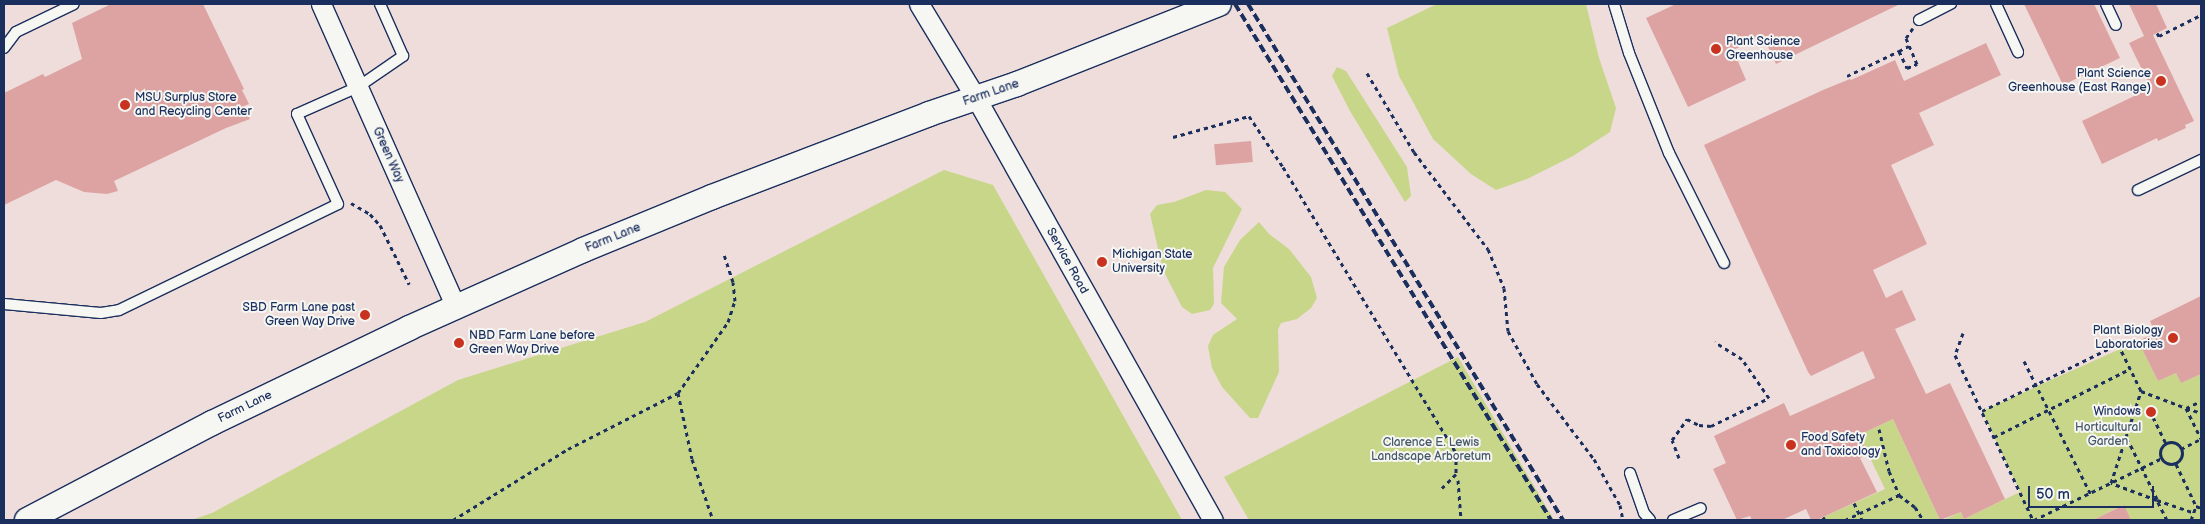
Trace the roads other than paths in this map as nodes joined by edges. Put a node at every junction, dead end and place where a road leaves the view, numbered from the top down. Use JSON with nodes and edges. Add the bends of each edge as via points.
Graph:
{"nodes":[{"id":1,"x":74,"y":4,"type":"edge"},
{"id":2,"x":321,"y":4,"type":"edge"},
{"id":3,"x":380,"y":4,"type":"edge"},
{"id":4,"x":919,"y":4,"type":"edge"},
{"id":5,"x":1219,"y":4,"type":"edge"},
{"id":6,"x":1614,"y":4,"type":"edge"},
{"id":7,"x":1951,"y":4,"type":"edge"},
{"id":8,"x":1996,"y":4,"type":"edge"},
{"id":9,"x":2106,"y":4,"type":"edge"},
{"id":10,"x":1919,"y":20,"type":"road end"},
{"id":11,"x":2116,"y":26,"type":"dead end"},
{"id":12,"x":4,"y":48,"type":"edge"},
{"id":13,"x":2018,"y":52,"type":"dead end"},
{"id":14,"x":358,"y":87,"type":"junction"},
{"id":15,"x":976,"y":98,"type":"junction"},
{"id":16,"x":2201,"y":160,"type":"edge"},
{"id":17,"x":2138,"y":190,"type":"dead end"},
{"id":18,"x":1724,"y":263,"type":"dead end"},
{"id":19,"x":4,"y":304,"type":"edge"},
{"id":20,"x":456,"y":307,"type":"junction"},
{"id":21,"x":1630,"y":473,"type":"dead end"},
{"id":22,"x":1700,"y":508,"type":"dead end"},
{"id":23,"x":27,"y":520,"type":"edge"},
{"id":24,"x":1212,"y":520,"type":"edge"},
{"id":25,"x":1650,"y":520,"type":"edge"},
{"id":26,"x":1673,"y":520,"type":"edge"}],
"edges":[{"from":1,"to":12,"type":"lane","via":[[16,32]]},
{"from":2,"to":14,"type":"street","name":"Green Way"},
{"from":3,"to":14,"type":"lane","via":[[403,56]]},
{"from":4,"to":15,"type":"street","name":"Service Road"},
{"from":5,"to":15,"type":"street","name":"Farm Lane"},
{"from":6,"to":18,"type":"lane","via":[[1629,53],[1669,153]]},
{"from":7,"to":10,"type":"lane"},
{"from":8,"to":13,"type":"lane"},
{"from":9,"to":11,"type":"lane"},
{"from":14,"to":19,"type":"lane","via":[[297,114],[338,204],[119,310],[100,313]]},
{"from":14,"to":20,"type":"street","name":"Green Way"},
{"from":15,"to":20,"type":"street","name":"Farm Lane","via":[[712,198],[583,250]]},
{"from":15,"to":24,"type":"street","name":"Service Road"},
{"from":16,"to":17,"type":"lane"},
{"from":20,"to":23,"type":"street","name":"Farm Lane","via":[[212,423]]},
{"from":21,"to":25,"type":"lane","via":[[1644,513]]},
{"from":22,"to":26,"type":"lane"}]}
